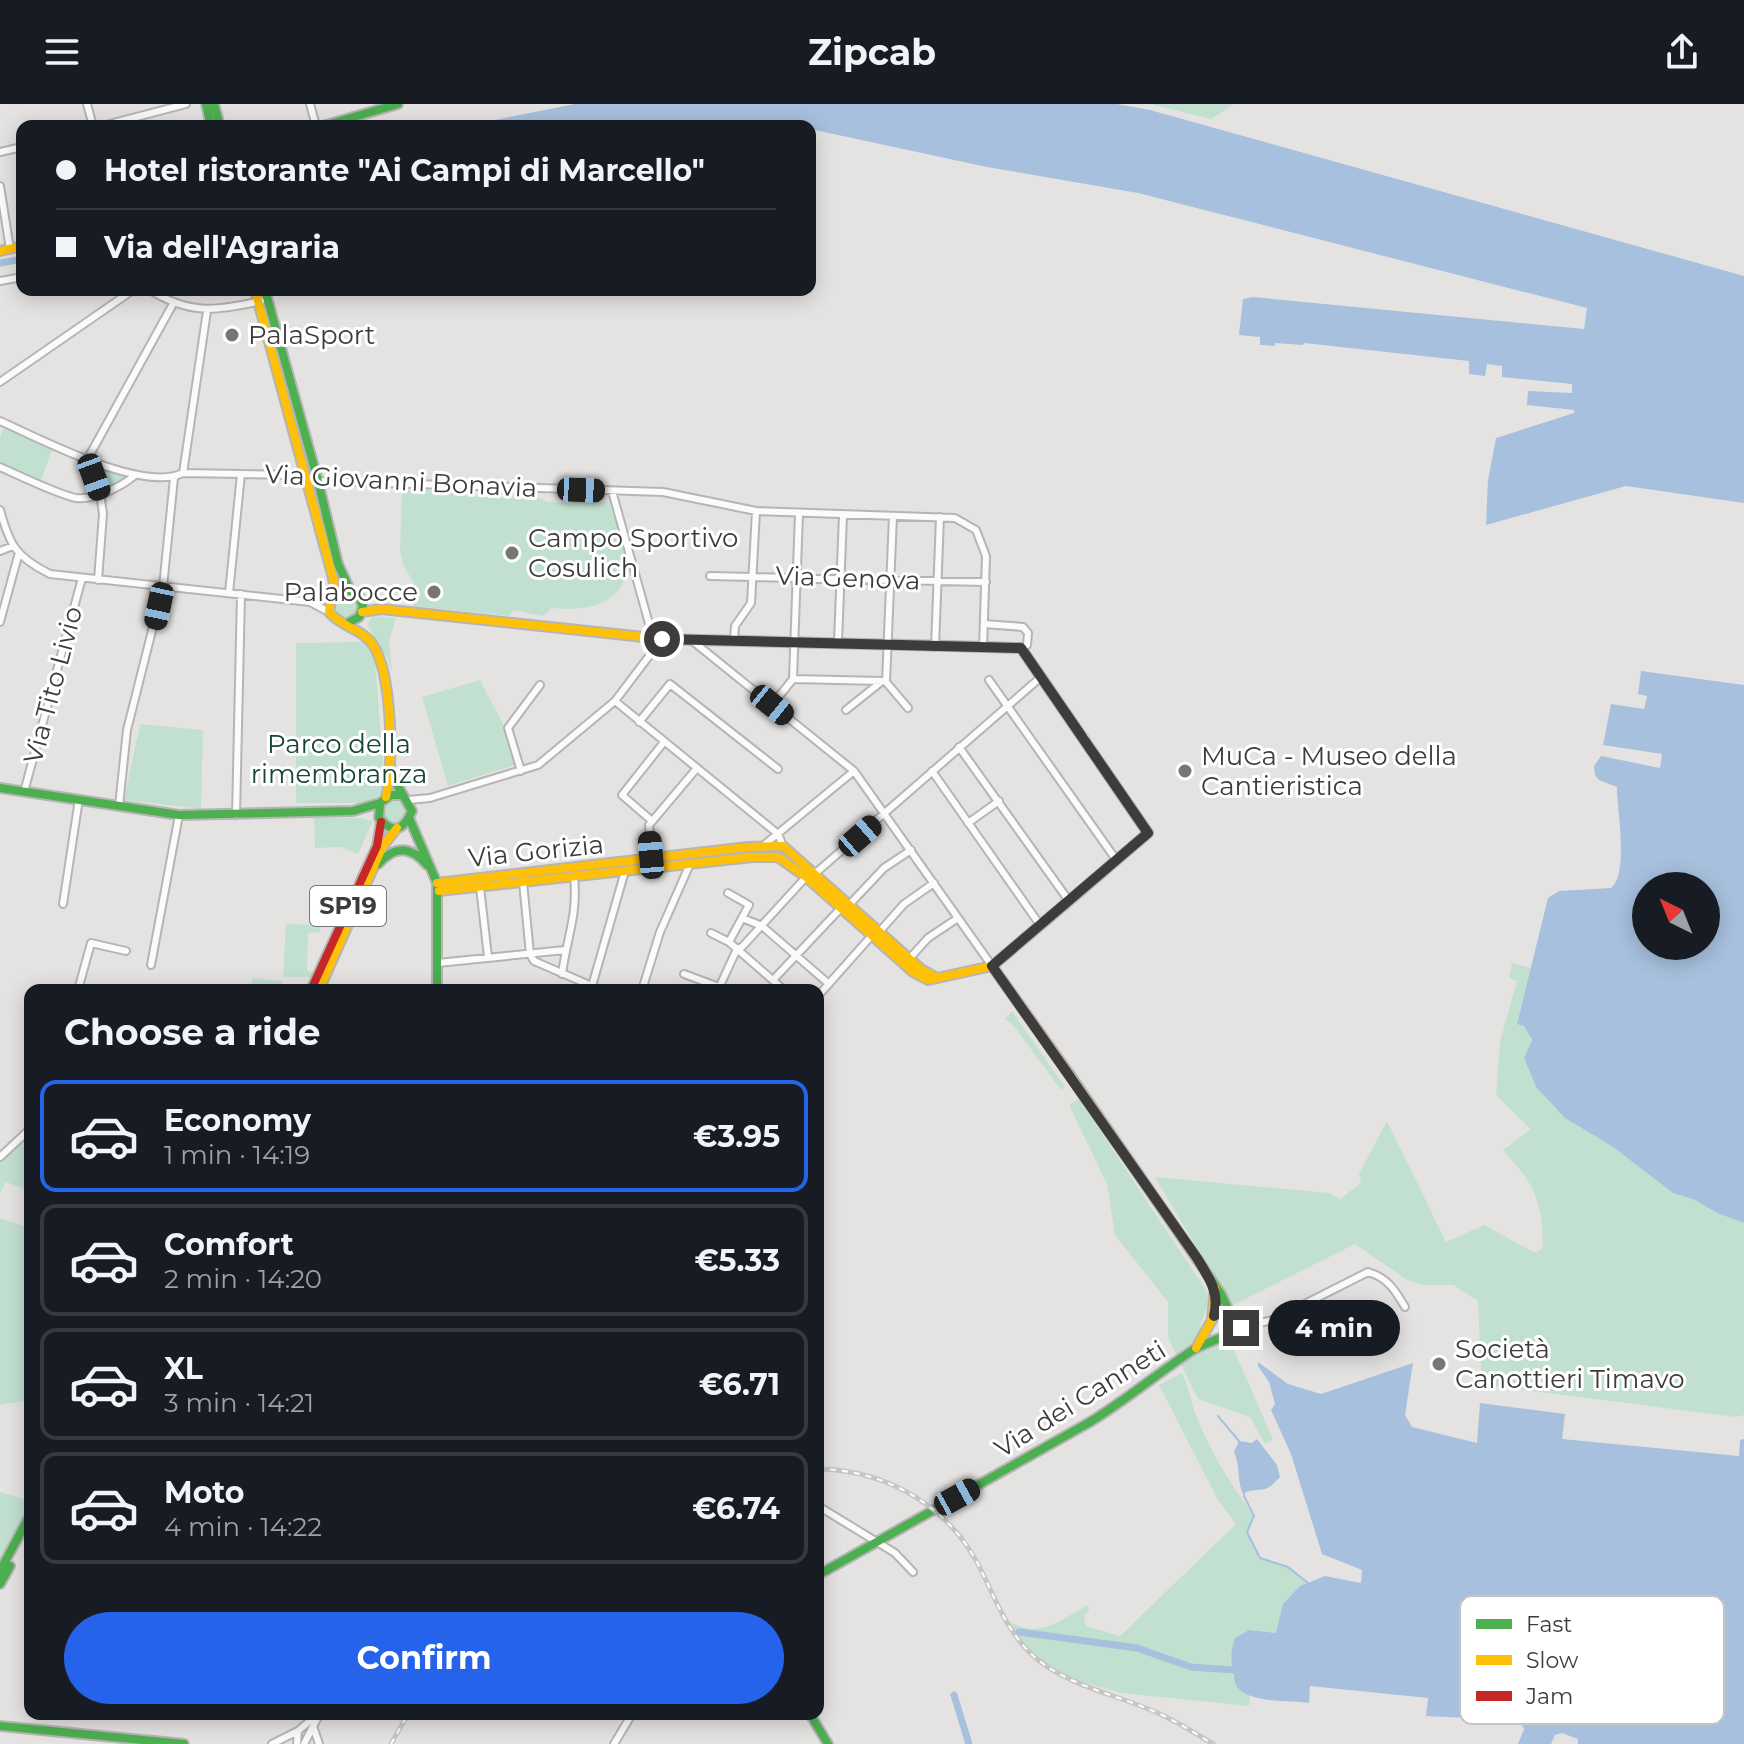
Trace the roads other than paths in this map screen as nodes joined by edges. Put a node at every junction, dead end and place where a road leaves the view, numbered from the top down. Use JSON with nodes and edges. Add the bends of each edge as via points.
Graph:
{"nodes":[{"id":1,"x":138,"y":104,"type":"edge"},
{"id":2,"x":186,"y":104,"type":"edge"},
{"id":3,"x":393,"y":105,"type":"edge"},
{"id":4,"x":141,"y":116,"type":"junction"},
{"id":5,"x":125,"y":120,"type":"edge"},
{"id":6,"x":343,"y":120,"type":"edge"},
{"id":7,"x":0,"y":186,"type":"edge"},
{"id":8,"x":16,"y":248,"type":"edge"},
{"id":9,"x":10,"y":249,"type":"junction"},
{"id":10,"x":0,"y":251,"type":"edge"},
{"id":11,"x":124,"y":296,"type":"edge"},
{"id":12,"x":162,"y":296,"type":"edge"},
{"id":13,"x":264,"y":297,"type":"edge"},
{"id":14,"x":174,"y":302,"type":"junction"},
{"id":15,"x":207,"y":311,"type":"junction"},
{"id":16,"x":0,"y":382,"type":"edge"},
{"id":17,"x":0,"y":421,"type":"edge"},
{"id":18,"x":87,"y":460,"type":"junction"},
{"id":19,"x":0,"y":467,"type":"edge"},
{"id":20,"x":183,"y":473,"type":"junction"},
{"id":21,"x":241,"y":474,"type":"junction"},
{"id":22,"x":134,"y":476,"type":"junction"},
{"id":23,"x":174,"y":478,"type":"junction"},
{"id":24,"x":307,"y":480,"type":"junction"},
{"id":25,"x":318,"y":481,"type":"junction"},
{"id":26,"x":612,"y":491,"type":"junction"},
{"id":27,"x":100,"y":493,"type":"junction"},
{"id":28,"x":0,"y":510,"type":"edge"},
{"id":29,"x":756,"y":511,"type":"junction"},
{"id":30,"x":799,"y":513,"type":"junction"},
{"id":31,"x":843,"y":515,"type":"junction"},
{"id":32,"x":893,"y":516,"type":"junction"},
{"id":33,"x":940,"y":517,"type":"junction"},
{"id":34,"x":3,"y":534,"type":"edge"},
{"id":35,"x":13,"y":546,"type":"junction"},
{"id":36,"x":0,"y":551,"type":"edge"},
{"id":37,"x":18,"y":556,"type":"junction"},
{"id":38,"x":710,"y":576,"type":"dead end"},
{"id":39,"x":752,"y":576,"type":"junction"},
{"id":40,"x":797,"y":576,"type":"junction"},
{"id":41,"x":82,"y":578,"type":"junction"},
{"id":42,"x":841,"y":578,"type":"junction"},
{"id":43,"x":890,"y":579,"type":"junction"},
{"id":44,"x":98,"y":580,"type":"junction"},
{"id":45,"x":937,"y":581,"type":"junction"},
{"id":46,"x":986,"y":582,"type":"junction"},
{"id":47,"x":163,"y":587,"type":"junction"},
{"id":48,"x":350,"y":590,"type":"junction"},
{"id":49,"x":229,"y":593,"type":"junction"},
{"id":50,"x":241,"y":594,"type":"junction"},
{"id":51,"x":332,"y":597,"type":"junction"},
{"id":52,"x":362,"y":601,"type":"junction"},
{"id":53,"x":310,"y":602,"type":"junction"},
{"id":54,"x":381,"y":609,"type":"junction"},
{"id":55,"x":329,"y":612,"type":"junction"},
{"id":56,"x":360,"y":615,"type":"junction"},
{"id":57,"x":0,"y":622,"type":"edge"},
{"id":58,"x":346,"y":624,"type":"junction"},
{"id":59,"x":984,"y":624,"type":"junction"},
{"id":60,"x":364,"y":635,"type":"junction"},
{"id":61,"x":658,"y":638,"type":"junction"},
{"id":62,"x":690,"y":639,"type":"junction"},
{"id":63,"x":734,"y":639,"type":"junction"},
{"id":64,"x":794,"y":641,"type":"junction"},
{"id":65,"x":838,"y":642,"type":"junction"},
{"id":66,"x":887,"y":644,"type":"junction"},
{"id":67,"x":935,"y":647,"type":"junction"},
{"id":68,"x":983,"y":648,"type":"junction"},
{"id":69,"x":1021,"y":648,"type":"junction"},
{"id":70,"x":1041,"y":677,"type":"junction"},
{"id":71,"x":793,"y":679,"type":"junction"},
{"id":72,"x":989,"y":680,"type":"dead end"},
{"id":73,"x":884,"y":682,"type":"junction"},
{"id":74,"x":540,"y":685,"type":"dead end"},
{"id":75,"x":615,"y":701,"type":"junction"},
{"id":76,"x":772,"y":705,"type":"junction"},
{"id":77,"x":1008,"y":705,"type":"junction"},
{"id":78,"x":908,"y":708,"type":"dead end"},
{"id":79,"x":846,"y":710,"type":"dead end"},
{"id":80,"x":639,"y":722,"type":"junction"},
{"id":81,"x":664,"y":742,"type":"junction"},
{"id":82,"x":959,"y":747,"type":"junction"},
{"id":83,"x":697,"y":768,"type":"junction"},
{"id":84,"x":778,"y":769,"type":"dead end"},
{"id":85,"x":521,"y":771,"type":"junction"},
{"id":86,"x":854,"y":771,"type":"junction"},
{"id":87,"x":932,"y":771,"type":"junction"},
{"id":88,"x":391,"y":774,"type":"junction"},
{"id":89,"x":0,"y":788,"type":"edge"},
{"id":90,"x":24,"y":792,"type":"junction"},
{"id":91,"x":405,"y":798,"type":"junction"},
{"id":92,"x":430,"y":798,"type":"junction"},
{"id":93,"x":79,"y":799,"type":"junction"},
{"id":94,"x":383,"y":800,"type":"junction"},
{"id":95,"x":999,"y":801,"type":"junction"},
{"id":96,"x":119,"y":806,"type":"junction"},
{"id":97,"x":353,"y":811,"type":"junction"},
{"id":98,"x":884,"y":812,"type":"junction"},
{"id":99,"x":179,"y":815,"type":"junction"},
{"id":100,"x":236,"y":815,"type":"junction"},
{"id":101,"x":411,"y":815,"type":"junction"},
{"id":102,"x":380,"y":820,"type":"junction"},
{"id":103,"x":652,"y":821,"type":"junction"},
{"id":104,"x":968,"y":823,"type":"junction"},
{"id":105,"x":399,"y":828,"type":"junction"},
{"id":106,"x":778,"y":834,"type":"junction"},
{"id":107,"x":420,"y":844,"type":"junction"},
{"id":108,"x":764,"y":846,"type":"junction"},
{"id":109,"x":783,"y":846,"type":"junction"},
{"id":110,"x":911,"y":850,"type":"junction"},
{"id":111,"x":652,"y":858,"type":"junction"},
{"id":112,"x":1117,"y":861,"type":"junction"},
{"id":113,"x":690,"y":864,"type":"junction"},
{"id":114,"x":625,"y":871,"type":"junction"},
{"id":115,"x":371,"y":872,"type":"junction"},
{"id":116,"x":433,"y":872,"type":"junction"},
{"id":117,"x":811,"y":875,"type":"junction"},
{"id":118,"x":574,"y":876,"type":"junction"},
{"id":119,"x":523,"y":882,"type":"junction"},
{"id":120,"x":934,"y":883,"type":"junction"},
{"id":121,"x":438,"y":887,"type":"junction"},
{"id":122,"x":480,"y":887,"type":"junction"},
{"id":123,"x":728,"y":893,"type":"dead end"},
{"id":124,"x":1069,"y":901,"type":"junction"},
{"id":125,"x":63,"y":904,"type":"dead end"},
{"id":126,"x":850,"y":904,"type":"junction"},
{"id":127,"x":840,"y":909,"type":"junction"},
{"id":128,"x":742,"y":918,"type":"junction"},
{"id":129,"x":958,"y":918,"type":"junction"},
{"id":130,"x":1040,"y":925,"type":"junction"},
{"id":131,"x":762,"y":926,"type":"junction"},
{"id":132,"x":877,"y":932,"type":"junction"},
{"id":133,"x":711,"y":933,"type":"dead end"},
{"id":134,"x":729,"y":942,"type":"junction"},
{"id":135,"x":737,"y":949,"type":"junction"},
{"id":136,"x":565,"y":950,"type":"junction"},
{"id":137,"x":126,"y":951,"type":"dead end"},
{"id":138,"x":530,"y":954,"type":"junction"},
{"id":139,"x":796,"y":955,"type":"junction"},
{"id":140,"x":488,"y":957,"type":"junction"},
{"id":141,"x":910,"y":958,"type":"junction"},
{"id":142,"x":438,"y":963,"type":"junction"},
{"id":143,"x":151,"y":965,"type":"dead end"},
{"id":144,"x":992,"y":966,"type":"junction"},
{"id":145,"x":562,"y":974,"type":"junction"},
{"id":146,"x":684,"y":974,"type":"dead end"},
{"id":147,"x":938,"y":978,"type":"junction"},
{"id":148,"x":773,"y":980,"type":"junction"},
{"id":149,"x":80,"y":984,"type":"edge"},
{"id":150,"x":314,"y":984,"type":"edge"},
{"id":151,"x":322,"y":984,"type":"edge"},
{"id":152,"x":437,"y":984,"type":"edge"},
{"id":153,"x":587,"y":984,"type":"edge"},
{"id":154,"x":593,"y":984,"type":"edge"},
{"id":155,"x":644,"y":984,"type":"edge"},
{"id":156,"x":707,"y":984,"type":"edge"},
{"id":157,"x":721,"y":984,"type":"edge"},
{"id":158,"x":777,"y":984,"type":"edge"},
{"id":159,"x":829,"y":984,"type":"junction"},
{"id":160,"x":824,"y":989,"type":"edge"},
{"id":161,"x":24,"y":1135,"type":"edge"},
{"id":162,"x":0,"y":1157,"type":"edge"},
{"id":163,"x":1215,"y":1288,"type":"junction"},
{"id":164,"x":1405,"y":1307,"type":"dead end"},
{"id":165,"x":1229,"y":1311,"type":"junction"},
{"id":166,"x":1212,"y":1323,"type":"junction"},
{"id":167,"x":1237,"y":1323,"type":"junction"},
{"id":168,"x":1221,"y":1338,"type":"junction"},
{"id":169,"x":1195,"y":1349,"type":"junction"},
{"id":170,"x":824,"y":1510,"type":"edge"},
{"id":171,"x":24,"y":1526,"type":"edge"},
{"id":172,"x":24,"y":1540,"type":"edge"},
{"id":173,"x":876,"y":1542,"type":"junction"},
{"id":174,"x":0,"y":1571,"type":"edge"},
{"id":175,"x":824,"y":1572,"type":"edge"},
{"id":176,"x":913,"y":1572,"type":"dead end"},
{"id":177,"x":0,"y":1584,"type":"edge"},
{"id":178,"x":312,"y":1720,"type":"edge"},
{"id":179,"x":317,"y":1720,"type":"edge"},
{"id":180,"x":628,"y":1720,"type":"edge"},
{"id":181,"x":814,"y":1720,"type":"edge"},
{"id":182,"x":0,"y":1726,"type":"edge"},
{"id":183,"x":314,"y":1729,"type":"junction"},
{"id":184,"x":298,"y":1731,"type":"junction"},
{"id":185,"x":614,"y":1743,"type":"edge"},
{"id":186,"x":184,"y":1744,"type":"edge"},
{"id":187,"x":272,"y":1744,"type":"edge"},
{"id":188,"x":297,"y":1744,"type":"edge"},
{"id":189,"x":304,"y":1744,"type":"edge"},
{"id":190,"x":319,"y":1744,"type":"edge"},
{"id":191,"x":828,"y":1744,"type":"edge"}],
"edges":[{"from":1,"to":4,"type":"street"},
{"from":2,"to":4,"type":"street"},
{"from":3,"to":6,"type":"street"},
{"from":4,"to":5,"type":"street"},
{"from":7,"to":9,"type":"street"},
{"from":8,"to":9,"type":"street"},
{"from":9,"to":10,"type":"street"},
{"from":11,"to":16,"type":"street"},
{"from":12,"to":14,"type":"street"},
{"from":13,"to":15,"type":"street"},
{"from":13,"to":24,"type":"street"},
{"from":13,"to":25,"type":"street"},
{"from":14,"to":15,"type":"street"},
{"from":14,"to":18,"type":"street"},
{"from":15,"to":20,"type":"street"},
{"from":17,"to":18,"type":"street"},
{"from":18,"to":22,"type":"street"},
{"from":18,"to":27,"type":"street"},
{"from":19,"to":27,"type":"street","via":[[77,498]]},
{"from":20,"to":21,"type":"street","name":"Via Giovanni Bonavia"},
{"from":20,"to":23,"type":"street"},
{"from":21,"to":24,"type":"street","name":"Via Giovanni Bonavia"},
{"from":21,"to":49,"type":"street"},
{"from":22,"to":23,"type":"street"},
{"from":22,"to":27,"type":"street"},
{"from":23,"to":47,"type":"street"},
{"from":24,"to":25,"type":"street","name":"Via Giovanni Bonavia"},
{"from":24,"to":51,"type":"street","via":[[334,582]]},
{"from":25,"to":26,"type":"street","name":"Via Giovanni Bonavia"},
{"from":25,"to":48,"type":"street","via":[[338,564]]},
{"from":26,"to":29,"type":"street","name":"Via Giovanni Bonavia","via":[[663,492]]},
{"from":26,"to":61,"type":"street"},
{"from":27,"to":44,"type":"street"},
{"from":28,"to":34,"type":"street"},
{"from":29,"to":30,"type":"street","name":"Via Giovanni Bonavia"},
{"from":29,"to":39,"type":"street"},
{"from":30,"to":31,"type":"street","name":"Via Giovanni Bonavia"},
{"from":30,"to":40,"type":"street"},
{"from":31,"to":32,"type":"street","name":"Via Giovanni Bonavia"},
{"from":31,"to":42,"type":"street"},
{"from":32,"to":33,"type":"street","name":"Via Giovanni Bonavia"},
{"from":32,"to":43,"type":"street"},
{"from":33,"to":45,"type":"street"},
{"from":33,"to":46,"type":"street","name":"Via Giovanni Bonavia","via":[[955,518],[976,530],[986,556]]},
{"from":34,"to":35,"type":"street"},
{"from":35,"to":36,"type":"street"},
{"from":35,"to":37,"type":"street"},
{"from":37,"to":41,"type":"street","via":[[50,574]]},
{"from":37,"to":57,"type":"street"},
{"from":38,"to":39,"type":"street","name":"Via Genova"},
{"from":39,"to":40,"type":"street","name":"Via Genova"},
{"from":39,"to":63,"type":"street","via":[[751,603],[735,626]]},
{"from":40,"to":42,"type":"street","name":"Via Genova"},
{"from":40,"to":64,"type":"street"},
{"from":41,"to":44,"type":"street"},
{"from":41,"to":90,"type":"street","name":"Via Tito Livio"},
{"from":42,"to":43,"type":"street","name":"Via Genova"},
{"from":42,"to":65,"type":"street"},
{"from":43,"to":45,"type":"street","name":"Via Genova"},
{"from":43,"to":66,"type":"street"},
{"from":44,"to":47,"type":"street"},
{"from":45,"to":46,"type":"street","name":"Via Genova"},
{"from":45,"to":67,"type":"street"},
{"from":46,"to":59,"type":"street","name":"Via Giovanni Bonavia"},
{"from":47,"to":49,"type":"street"},
{"from":47,"to":96,"type":"street","via":[[127,730]]},
{"from":48,"to":51,"type":"street"},
{"from":48,"to":52,"type":"street"},
{"from":49,"to":50,"type":"street"},
{"from":50,"to":53,"type":"street"},
{"from":50,"to":100,"type":"street"},
{"from":51,"to":53,"type":"street"},
{"from":51,"to":55,"type":"street"},
{"from":52,"to":54,"type":"street"},
{"from":52,"to":56,"type":"street"},
{"from":53,"to":55,"type":"street"},
{"from":54,"to":56,"type":"street"},
{"from":54,"to":61,"type":"street"},
{"from":55,"to":58,"type":"street"},
{"from":56,"to":58,"type":"street"},
{"from":56,"to":60,"type":"street"},
{"from":58,"to":60,"type":"street"},
{"from":59,"to":68,"type":"street","name":"Via Giovanni Bonavia"},
{"from":59,"to":69,"type":"street","via":[[1023,627],[1027,645]]},
{"from":60,"to":88,"type":"street","via":[[382,666]]},
{"from":61,"to":62,"type":"street"},
{"from":61,"to":75,"type":"street"},
{"from":62,"to":63,"type":"street"},
{"from":62,"to":76,"type":"street"},
{"from":63,"to":64,"type":"street"},
{"from":64,"to":65,"type":"street"},
{"from":64,"to":71,"type":"street"},
{"from":65,"to":66,"type":"street"},
{"from":66,"to":67,"type":"street"},
{"from":66,"to":73,"type":"street"},
{"from":67,"to":68,"type":"street"},
{"from":68,"to":69,"type":"street"},
{"from":69,"to":70,"type":"street"},
{"from":70,"to":77,"type":"street"},
{"from":70,"to":112,"type":"street","via":[[1148,833]]},
{"from":71,"to":73,"type":"street"},
{"from":71,"to":76,"type":"street"},
{"from":72,"to":77,"type":"street"},
{"from":73,"to":78,"type":"street"},
{"from":73,"to":79,"type":"street"},
{"from":74,"to":85,"type":"street","via":[[508,728]]},
{"from":75,"to":80,"type":"street"},
{"from":75,"to":85,"type":"street","via":[[538,765]]},
{"from":76,"to":86,"type":"street"},
{"from":77,"to":82,"type":"street"},
{"from":77,"to":112,"type":"street"},
{"from":80,"to":81,"type":"street"},
{"from":80,"to":84,"type":"street","via":[[670,684]]},
{"from":81,"to":83,"type":"street"},
{"from":81,"to":103,"type":"street","via":[[622,795]]},
{"from":82,"to":87,"type":"street"},
{"from":82,"to":95,"type":"street"},
{"from":83,"to":103,"type":"street"},
{"from":83,"to":106,"type":"street"},
{"from":85,"to":92,"type":"street"},
{"from":86,"to":98,"type":"street"},
{"from":86,"to":106,"type":"street"},
{"from":87,"to":98,"type":"street"},
{"from":87,"to":104,"type":"street"},
{"from":88,"to":91,"type":"street"},
{"from":88,"to":94,"type":"street"},
{"from":89,"to":90,"type":"street"},
{"from":90,"to":93,"type":"street"},
{"from":91,"to":92,"type":"street"},
{"from":91,"to":94,"type":"street"},
{"from":91,"to":101,"type":"street"},
{"from":92,"to":101,"type":"street"},
{"from":93,"to":96,"type":"street"},
{"from":93,"to":125,"type":"street"},
{"from":94,"to":97,"type":"street"},
{"from":94,"to":102,"type":"street"},
{"from":95,"to":104,"type":"street"},
{"from":95,"to":124,"type":"street"},
{"from":96,"to":99,"type":"street"},
{"from":97,"to":100,"type":"street"},
{"from":97,"to":102,"type":"street"},
{"from":98,"to":110,"type":"street"},
{"from":98,"to":117,"type":"street"},
{"from":99,"to":100,"type":"street"},
{"from":99,"to":143,"type":"street"},
{"from":101,"to":105,"type":"street"},
{"from":101,"to":107,"type":"street"},
{"from":102,"to":105,"type":"street"},
{"from":102,"to":150,"type":"street","number":"SP19","via":[[377,846]]},
{"from":103,"to":111,"type":"street"},
{"from":104,"to":130,"type":"street"},
{"from":105,"to":107,"type":"street"},
{"from":105,"to":115,"type":"street","number":"SP19"},
{"from":106,"to":108,"type":"street"},
{"from":106,"to":109,"type":"street"},
{"from":107,"to":116,"type":"street"},
{"from":108,"to":109,"type":"street","name":"Via Gorizia"},
{"from":108,"to":111,"type":"street","name":"Via Gorizia"},
{"from":109,"to":117,"type":"street"},
{"from":110,"to":120,"type":"street"},
{"from":110,"to":126,"type":"street","via":[[884,868]]},
{"from":111,"to":121,"type":"street","name":"Via Gorizia"},
{"from":112,"to":124,"type":"street"},
{"from":113,"to":114,"type":"street","name":"Via Gorizia"},
{"from":113,"to":117,"type":"street","name":"Via Gorizia","via":[[778,857]]},
{"from":113,"to":155,"type":"street"},
{"from":114,"to":118,"type":"street","name":"Via Gorizia"},
{"from":114,"to":154,"type":"street"},
{"from":115,"to":116,"type":"street","via":[[390,851],[403,848],[419,855]]},
{"from":115,"to":151,"type":"street","number":"SP19"},
{"from":116,"to":121,"type":"street"},
{"from":117,"to":126,"type":"street"},
{"from":117,"to":127,"type":"street"},
{"from":117,"to":131,"type":"street"},
{"from":118,"to":119,"type":"street","name":"Via Gorizia"},
{"from":118,"to":136,"type":"street","via":[[574,921]]},
{"from":119,"to":122,"type":"street","name":"Via Gorizia"},
{"from":119,"to":138,"type":"street"},
{"from":120,"to":129,"type":"street"},
{"from":120,"to":132,"type":"street"},
{"from":121,"to":122,"type":"street","name":"Via Gorizia"},
{"from":121,"to":142,"type":"street"},
{"from":122,"to":140,"type":"street"},
{"from":123,"to":128,"type":"street","via":[[749,905]]},
{"from":124,"to":130,"type":"street"},
{"from":126,"to":132,"type":"street"},
{"from":127,"to":132,"type":"street"},
{"from":127,"to":139,"type":"street"},
{"from":128,"to":131,"type":"street"},
{"from":128,"to":134,"type":"street"},
{"from":129,"to":141,"type":"street"},
{"from":129,"to":144,"type":"street"},
{"from":130,"to":144,"type":"street"},
{"from":131,"to":135,"type":"street"},
{"from":131,"to":139,"type":"street"},
{"from":132,"to":141,"type":"street"},
{"from":132,"to":147,"type":"street","via":[[913,972],[928,980]]},
{"from":132,"to":159,"type":"street"},
{"from":133,"to":134,"type":"street"},
{"from":134,"to":135,"type":"street"},
{"from":135,"to":148,"type":"street"},
{"from":135,"to":157,"type":"street"},
{"from":136,"to":138,"type":"street"},
{"from":136,"to":145,"type":"street"},
{"from":137,"to":149,"type":"street","via":[[91,943]]},
{"from":138,"to":140,"type":"street"},
{"from":138,"to":145,"type":"street"},
{"from":139,"to":148,"type":"street"},
{"from":139,"to":159,"type":"street"},
{"from":140,"to":142,"type":"street"},
{"from":141,"to":147,"type":"street"},
{"from":142,"to":152,"type":"street"},
{"from":144,"to":147,"type":"street"},
{"from":144,"to":163,"type":"street"},
{"from":145,"to":153,"type":"street"},
{"from":146,"to":156,"type":"street"},
{"from":148,"to":158,"type":"street"},
{"from":159,"to":160,"type":"street"},
{"from":161,"to":162,"type":"street"},
{"from":163,"to":165,"type":"street"},
{"from":163,"to":166,"type":"street"},
{"from":164,"to":167,"type":"street","via":[[1383,1277],[1368,1272],[1289,1313],[1259,1324]]},
{"from":165,"to":166,"type":"street","via":[[1222,1311]]},
{"from":165,"to":167,"type":"street"},
{"from":166,"to":168,"type":"street"},
{"from":166,"to":169,"type":"street","name":"Via dei Canneti"},
{"from":167,"to":168,"type":"street","via":[[1231,1335]]},
{"from":168,"to":169,"type":"street","name":"Via dei Canneti"},
{"from":169,"to":173,"type":"street","name":"Via dei Canneti","via":[[1090,1422]]},
{"from":170,"to":173,"type":"street"},
{"from":171,"to":174,"type":"street"},
{"from":172,"to":177,"type":"street"},
{"from":173,"to":175,"type":"street","name":"Via dei Canneti"},
{"from":173,"to":176,"type":"street"},
{"from":178,"to":184,"type":"street"},
{"from":179,"to":183,"type":"street"},
{"from":180,"to":185,"type":"street"},
{"from":181,"to":191,"type":"street"},
{"from":182,"to":186,"type":"street"},
{"from":183,"to":189,"type":"street"},
{"from":183,"to":190,"type":"street"},
{"from":184,"to":187,"type":"street"},
{"from":184,"to":188,"type":"street"}]}
